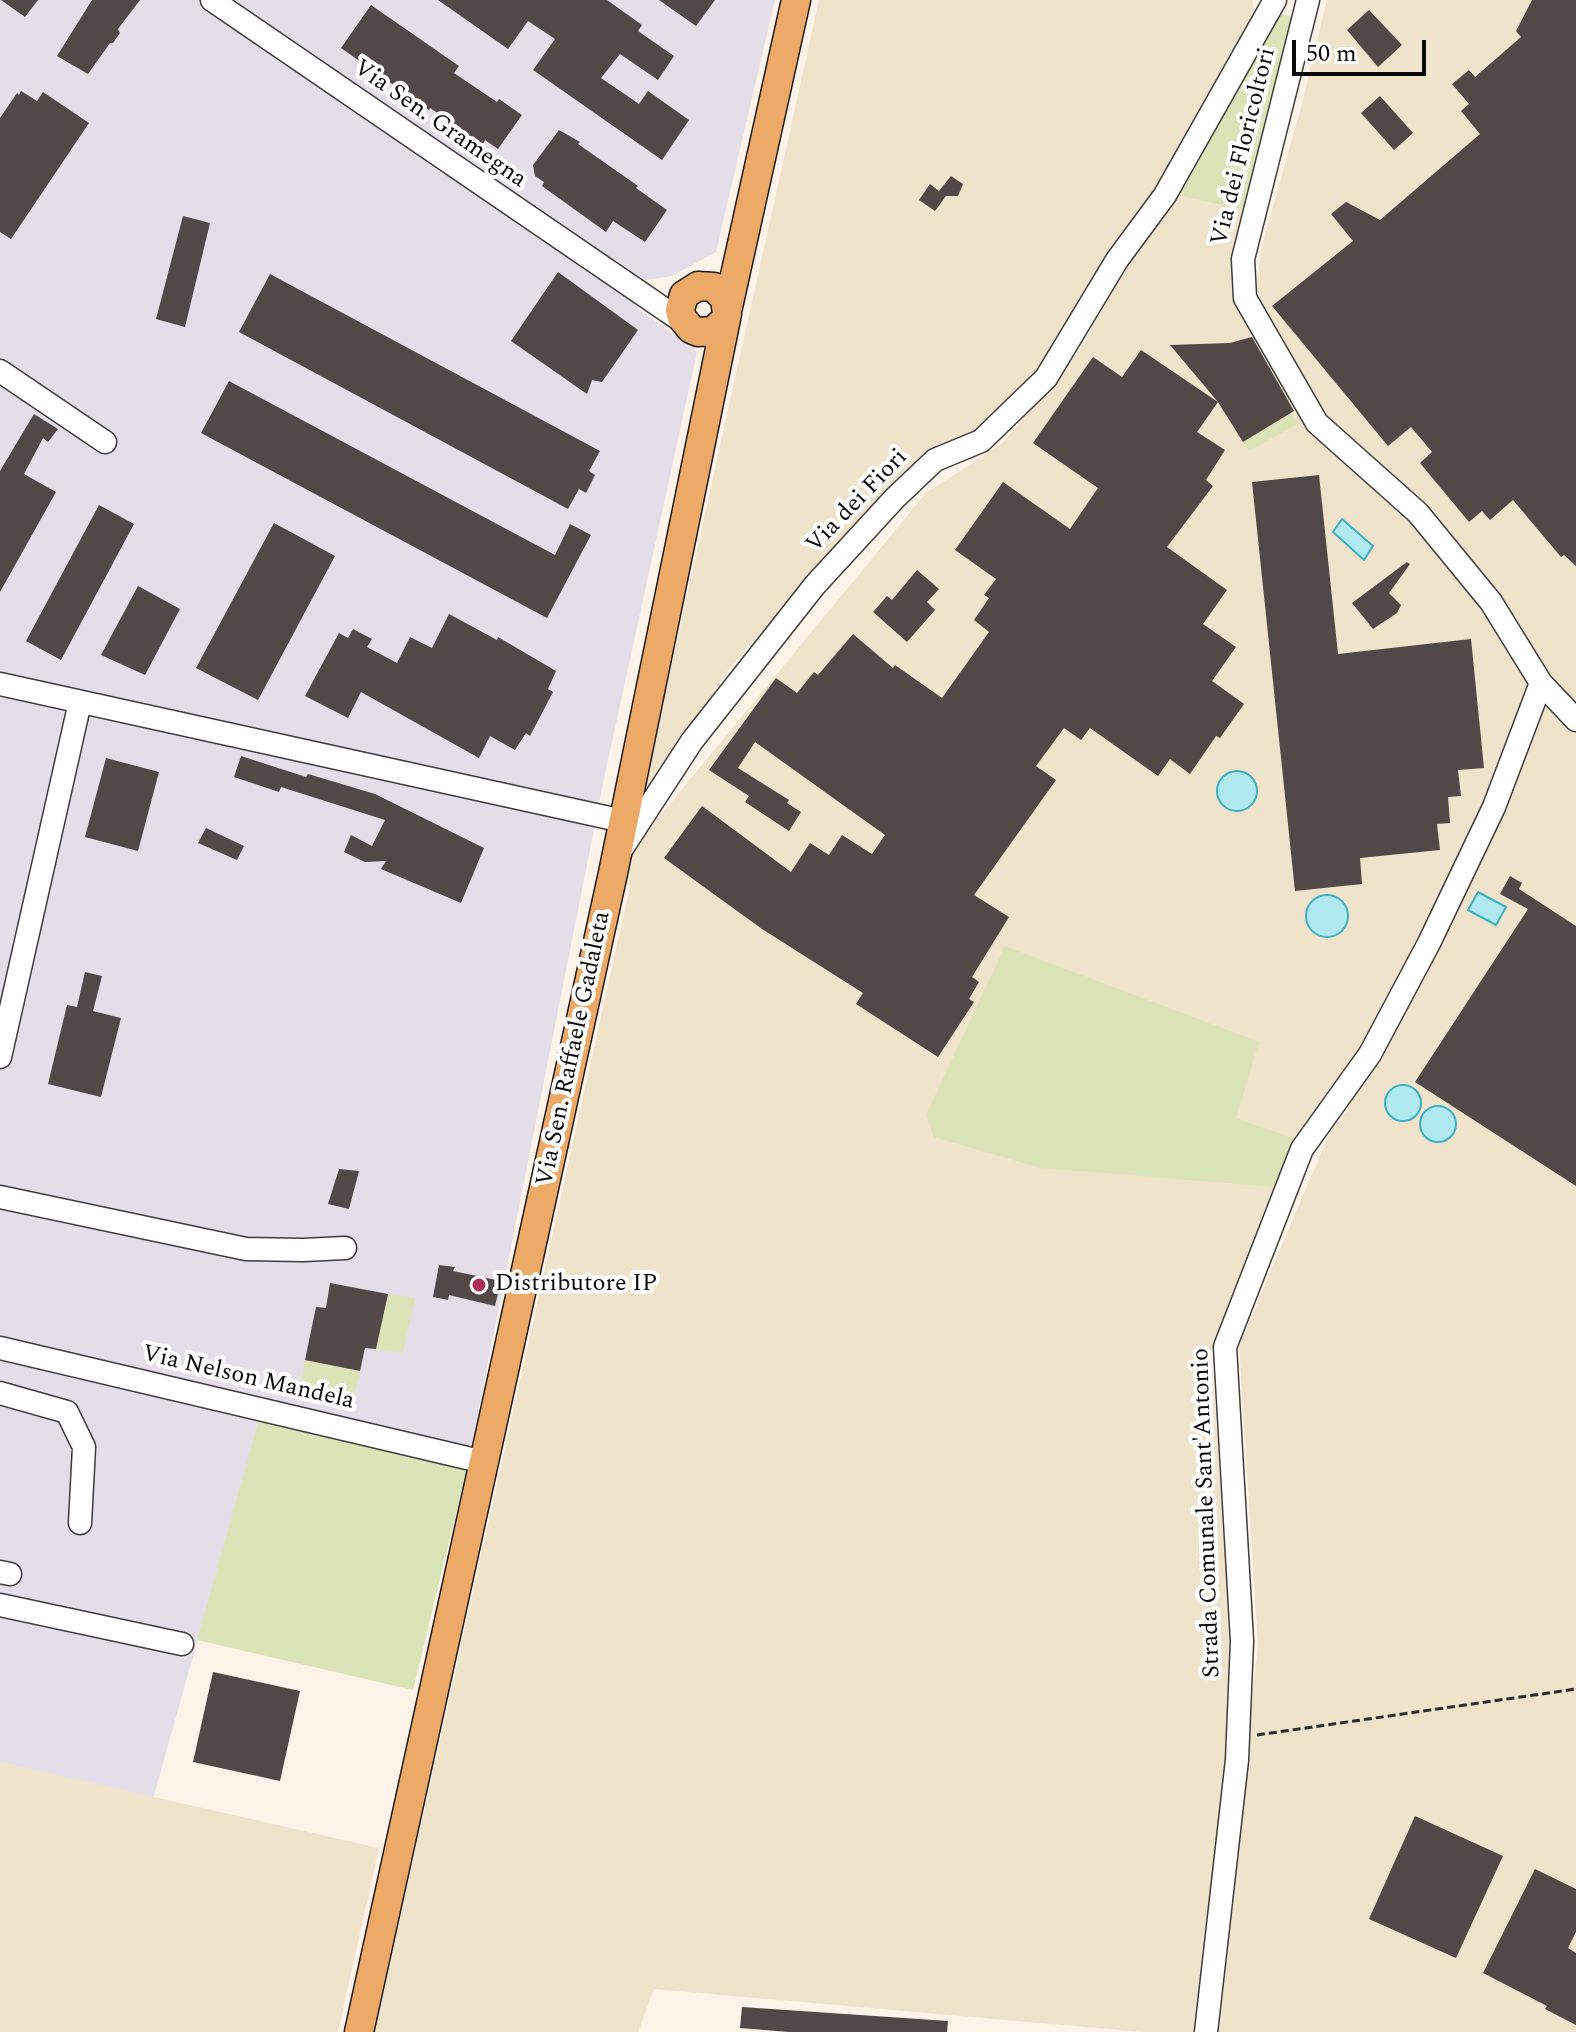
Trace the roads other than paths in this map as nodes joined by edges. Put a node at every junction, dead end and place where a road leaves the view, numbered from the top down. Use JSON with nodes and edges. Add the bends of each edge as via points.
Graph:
{"nodes":[{"id":1,"x":212,"y":0,"type":"edge"},
{"id":2,"x":796,"y":0,"type":"edge"},
{"id":3,"x":1275,"y":0,"type":"edge"},
{"id":4,"x":1308,"y":0,"type":"edge"},
{"id":5,"x":742,"y":247,"type":"junction"},
{"id":6,"x":698,"y":287,"type":"junction"},
{"id":7,"x":637,"y":292,"type":"junction"},
{"id":8,"x":709,"y":321,"type":"junction"},
{"id":9,"x":0,"y":371,"type":"edge"},
{"id":10,"x":105,"y":442,"type":"dead end"},
{"id":11,"x":1541,"y":683,"type":"junction"},
{"id":12,"x":0,"y":684,"type":"edge"},
{"id":13,"x":80,"y":702,"type":"junction"},
{"id":14,"x":1576,"y":720,"type":"edge"},
{"id":15,"x":623,"y":821,"type":"junction"},
{"id":16,"x":616,"y":857,"type":"junction"},
{"id":17,"x":0,"y":1057,"type":"edge"},
{"id":18,"x":0,"y":1197,"type":"edge"},
{"id":19,"x":345,"y":1248,"type":"dead end"},
{"id":20,"x":0,"y":1348,"type":"edge"},
{"id":21,"x":0,"y":1393,"type":"edge"},
{"id":22,"x":484,"y":1462,"type":"junction"},
{"id":23,"x":80,"y":1523,"type":"dead end"},
{"id":24,"x":0,"y":1605,"type":"edge"},
{"id":25,"x":182,"y":1644,"type":"dead end"},
{"id":26,"x":359,"y":2032,"type":"edge"},
{"id":27,"x":1206,"y":2032,"type":"edge"}],
"edges":[{"from":1,"to":7,"type":"street","name":"Via Sen. Gramegna"},
{"from":2,"to":5,"type":"main road","name":"Via Sen. Raffaele Gadaleta"},
{"from":3,"to":16,"type":"street","name":"Via dei Fiori","via":[[1165,195],[1117,260],[1046,378],[981,441],[935,460],[815,585],[692,741]]},
{"from":4,"to":11,"type":"street","name":"Via dei Floricoltori","via":[[1243,259],[1245,298],[1317,423],[1418,513],[1491,602]]},
{"from":5,"to":6,"type":"main road"},
{"from":5,"to":8,"type":"main road","name":"Via Sen. Raffaele Gadaleta"},
{"from":6,"to":7,"type":"street"},
{"from":6,"to":8,"type":"main road","via":[[721,292]]},
{"from":6,"to":8,"type":"main road","name":"Via Sen. Raffaele Gadaleta","via":[[681,302],[680,310]]},
{"from":7,"to":8,"type":"street","name":"Via Sen. Gramegna"},
{"from":8,"to":15,"type":"main road","name":"Via Sen. Raffaele Gadaleta","via":[[712,384]]},
{"from":9,"to":10,"type":"street"},
{"from":11,"to":14,"type":"street"},
{"from":11,"to":27,"type":"street","name":"Strada Comunale Sant'Antonio","via":[[1494,807],[1429,943],[1370,1054],[1302,1149],[1225,1347],[1242,1641]]},
{"from":12,"to":13,"type":"street"},
{"from":13,"to":15,"type":"street"},
{"from":13,"to":17,"type":"street"},
{"from":15,"to":16,"type":"main road","name":"Via Sen. Raffaele Gadaleta"},
{"from":16,"to":22,"type":"main road","name":"Via Sen. Raffaele Gadaleta"},
{"from":18,"to":19,"type":"street","via":[[246,1249]]},
{"from":20,"to":22,"type":"street","name":"Via Nelson Mandela"},
{"from":21,"to":23,"type":"street","via":[[67,1412],[84,1447]]},
{"from":22,"to":26,"type":"main road","name":"Via Sen. Raffaele Gadaleta"},
{"from":24,"to":25,"type":"street"}]}
